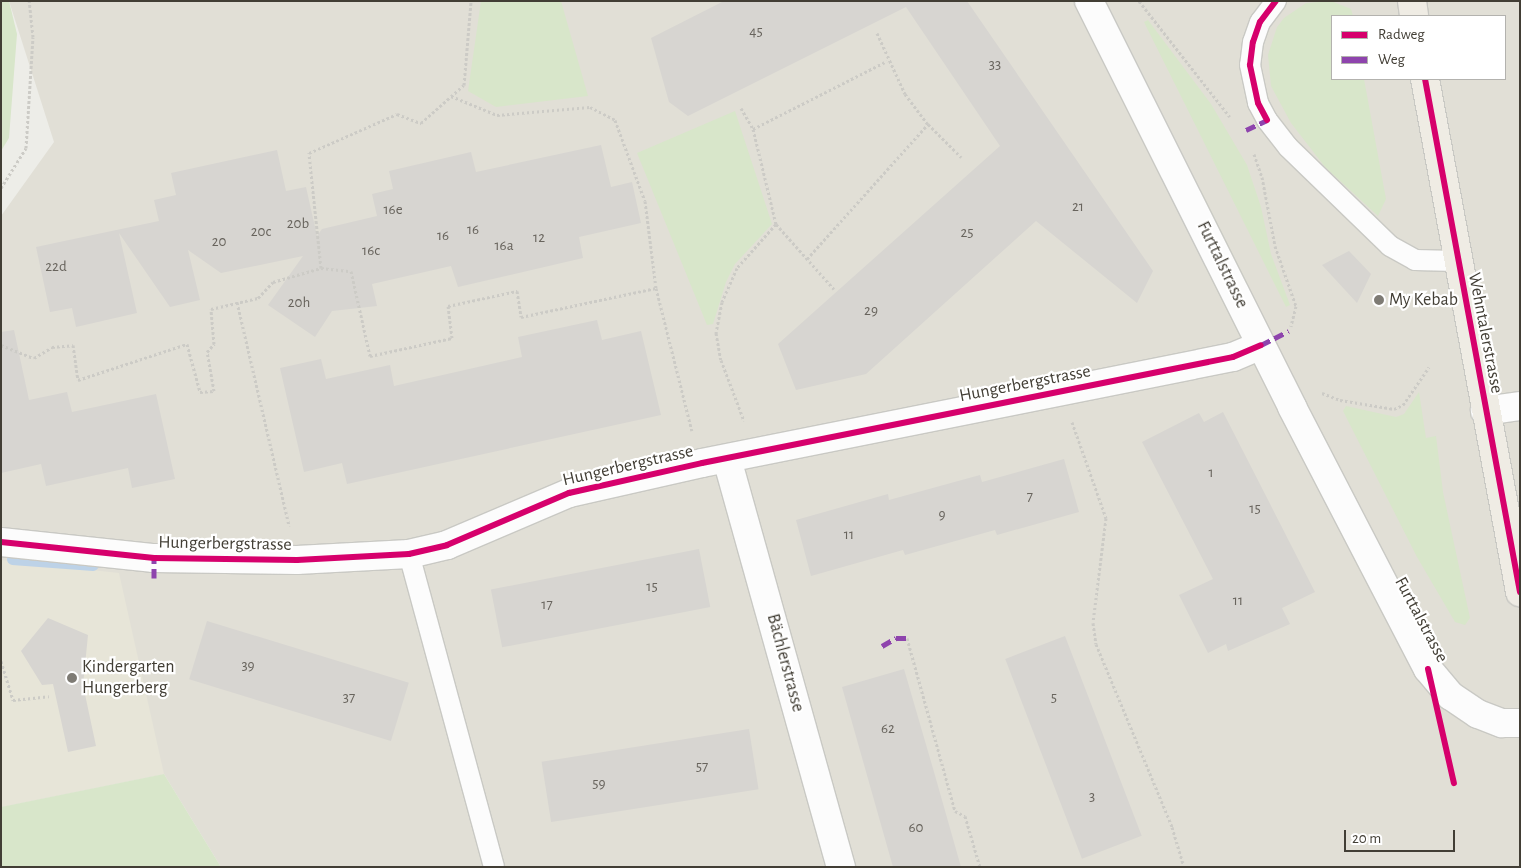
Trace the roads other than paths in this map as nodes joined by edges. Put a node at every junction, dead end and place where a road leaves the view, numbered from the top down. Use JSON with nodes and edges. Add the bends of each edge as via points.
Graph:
{"nodes":[{"id":1,"x":1089,"y":1,"type":"edge"},
{"id":2,"x":1276,"y":1,"type":"edge"},
{"id":3,"x":1412,"y":1,"type":"edge"},
{"id":4,"x":1414,"y":15,"type":"edge"},
{"id":5,"x":1425,"y":80,"type":"edge"},
{"id":6,"x":1456,"y":261,"type":"junction"},
{"id":7,"x":1261,"y":345,"type":"junction"},
{"id":8,"x":1520,"y":406,"type":"edge"},
{"id":9,"x":1485,"y":411,"type":"junction"},
{"id":10,"x":728,"y":459,"type":"junction"},
{"id":11,"x":1,"y":542,"type":"edge"},
{"id":12,"x":409,"y":554,"type":"junction"},
{"id":13,"x":1520,"y":592,"type":"edge"},
{"id":14,"x":1520,"y":723,"type":"edge"},
{"id":15,"x":494,"y":867,"type":"edge"},
{"id":16,"x":841,"y":867,"type":"edge"}],
"edges":[{"from":1,"to":7,"type":"street","name":"Furttalstrasse"},
{"from":2,"to":6,"type":"lane","via":[[1260,22],[1250,65],[1258,103],[1267,120],[1288,147],[1390,246],[1416,260]]},
{"from":3,"to":4,"type":"main road"},
{"from":5,"to":6,"type":"main road","name":"Wehntalerstrasse"},
{"from":6,"to":9,"type":"main road","name":"Wehntalerstrasse"},
{"from":7,"to":10,"type":"street","name":"Hungerbergstrasse","via":[[1233,358]]},
{"from":7,"to":14,"type":"street","name":"Furttalstrasse","via":[[1428,669],[1451,696],[1478,714],[1502,723]]},
{"from":8,"to":9,"type":"street"},
{"from":9,"to":13,"type":"main road","name":"Wehntalerstrasse"},
{"from":10,"to":12,"type":"street","name":"Hungerbergstrasse","via":[[569,493],[447,545]]},
{"from":10,"to":16,"type":"street","name":"Bächlerstrasse"},
{"from":11,"to":12,"type":"street","name":"Hungerbergstrasse","via":[[154,558],[306,560]]},
{"from":12,"to":15,"type":"lane"}]}
